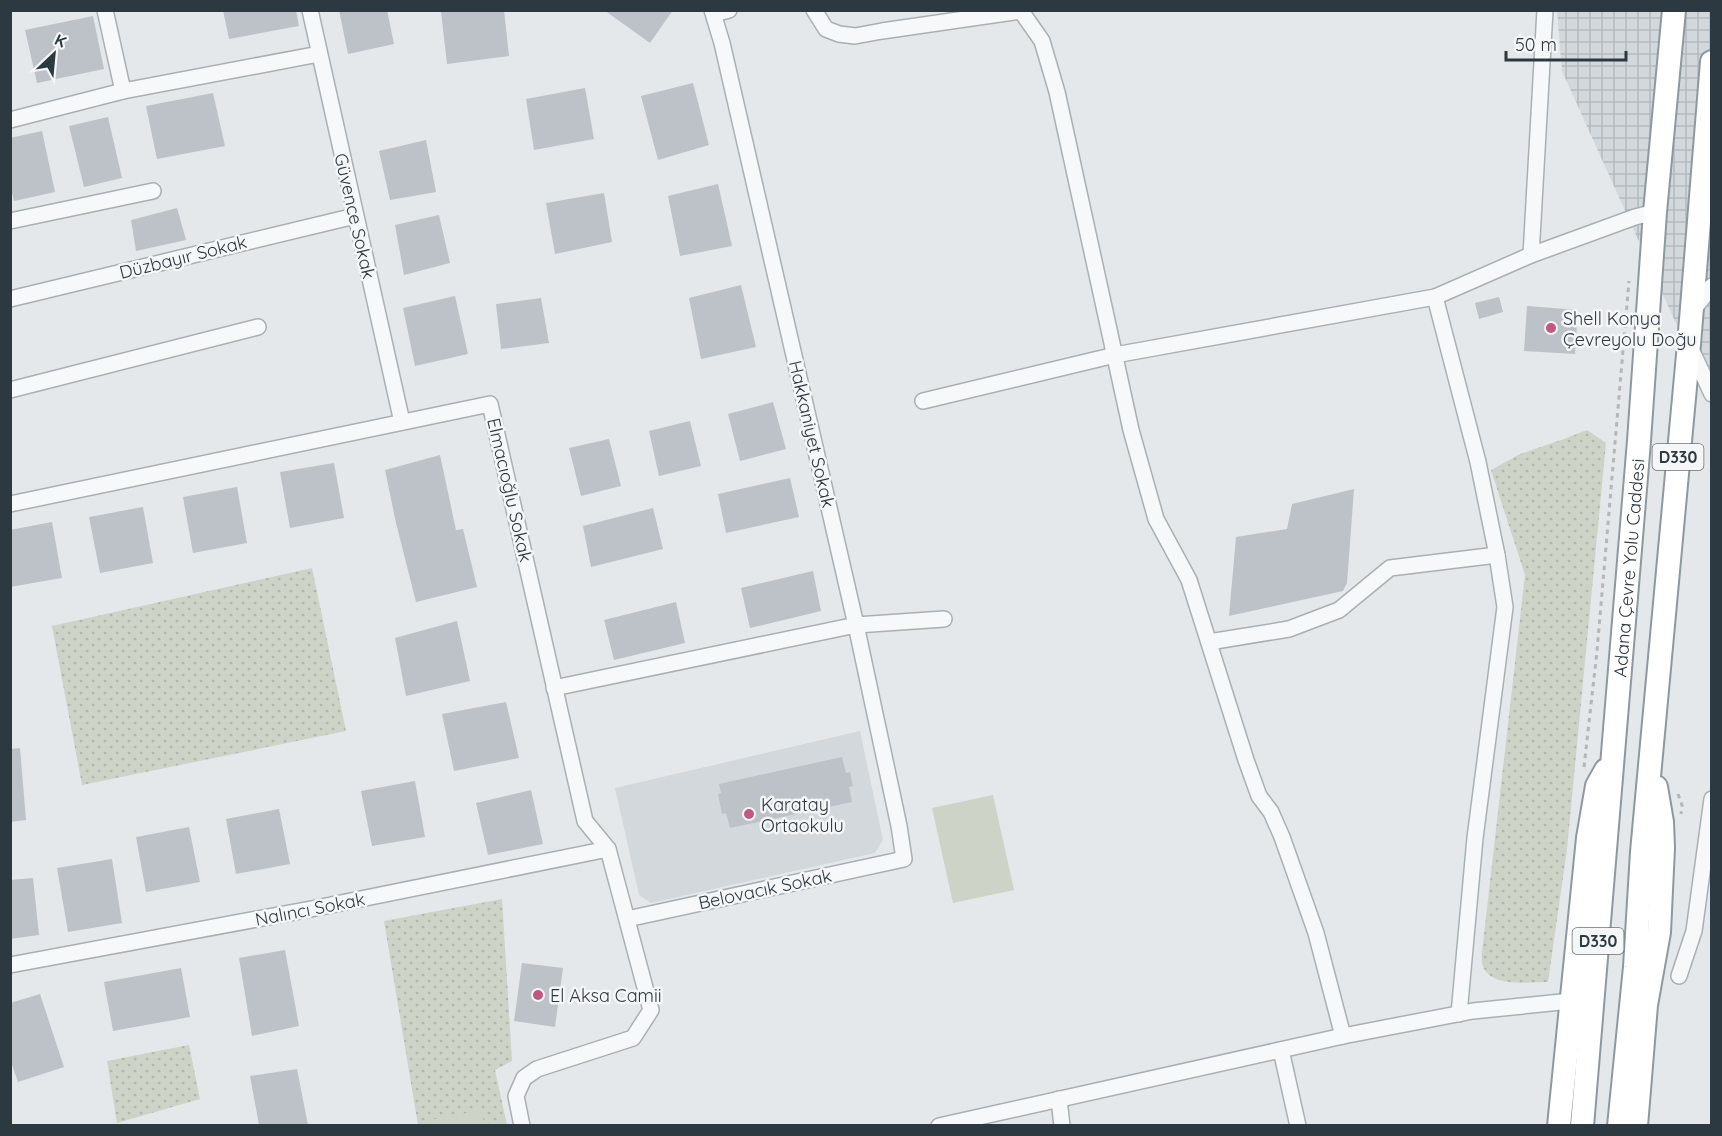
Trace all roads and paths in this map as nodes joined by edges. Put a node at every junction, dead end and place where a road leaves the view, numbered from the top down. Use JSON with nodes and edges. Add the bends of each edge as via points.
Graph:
{"nodes":[{"id":1,"x":105,"y":10,"type":"edge"},
{"id":2,"x":310,"y":10,"type":"edge"},
{"id":3,"x":814,"y":10,"type":"edge"},
{"id":4,"x":1027,"y":10,"type":"edge"},
{"id":5,"x":1545,"y":10,"type":"edge"},
{"id":6,"x":1674,"y":10,"type":"edge"},
{"id":7,"x":1022,"y":11,"type":"edge"},
{"id":8,"x":718,"y":12,"type":"edge"},
{"id":9,"x":319,"y":54,"type":"junction"},
{"id":10,"x":1712,"y":62,"type":"edge"},
{"id":11,"x":123,"y":91,"type":"junction"},
{"id":12,"x":10,"y":120,"type":"edge"},
{"id":13,"x":153,"y":191,"type":"dead end"},
{"id":14,"x":1654,"y":212,"type":"junction"},
{"id":15,"x":355,"y":216,"type":"junction"},
{"id":16,"x":10,"y":221,"type":"edge"},
{"id":17,"x":1531,"y":255,"type":"junction"},
{"id":18,"x":1629,"y":279,"type":"dead end"},
{"id":19,"x":1712,"y":286,"type":"edge"},
{"id":20,"x":1435,"y":297,"type":"junction"},
{"id":21,"x":10,"y":299,"type":"edge"},
{"id":22,"x":1691,"y":312,"type":"junction"},
{"id":23,"x":258,"y":327,"type":"dead end"},
{"id":24,"x":1689,"y":344,"type":"junction"},
{"id":25,"x":1115,"y":355,"type":"junction"},
{"id":26,"x":10,"y":390,"type":"edge"},
{"id":27,"x":1712,"y":394,"type":"edge"},
{"id":28,"x":923,"y":401,"type":"dead end"},
{"id":29,"x":402,"y":422,"type":"junction"},
{"id":30,"x":10,"y":504,"type":"edge"},
{"id":31,"x":1497,"y":555,"type":"junction"},
{"id":32,"x":944,"y":619,"type":"dead end"},
{"id":33,"x":856,"y":625,"type":"junction"},
{"id":34,"x":1209,"y":642,"type":"junction"},
{"id":35,"x":554,"y":688,"type":"junction"},
{"id":36,"x":1614,"y":756,"type":"junction"},
{"id":37,"x":1650,"y":763,"type":"junction"},
{"id":38,"x":1583,"y":776,"type":"dead end"},
{"id":39,"x":1675,"y":784,"type":"dead end"},
{"id":40,"x":1712,"y":799,"type":"edge"},
{"id":41,"x":1681,"y":817,"type":"dead end"},
{"id":42,"x":608,"y":849,"type":"junction"},
{"id":43,"x":904,"y":859,"type":"joint"},
{"id":44,"x":627,"y":919,"type":"junction"},
{"id":45,"x":10,"y":965,"type":"edge"},
{"id":46,"x":1679,"y":976,"type":"dead end"},
{"id":47,"x":1571,"y":1001,"type":"junction"},
{"id":48,"x":1459,"y":1014,"type":"junction"},
{"id":49,"x":1343,"y":1036,"type":"junction"},
{"id":50,"x":1281,"y":1050,"type":"junction"},
{"id":51,"x":1059,"y":1099,"type":"junction"},
{"id":52,"x":522,"y":1125,"type":"edge"},
{"id":53,"x":939,"y":1125,"type":"edge"},
{"id":54,"x":1062,"y":1125,"type":"edge"},
{"id":55,"x":1298,"y":1125,"type":"edge"},
{"id":56,"x":1559,"y":1125,"type":"edge"},
{"id":57,"x":1582,"y":1125,"type":"edge"},
{"id":58,"x":1619,"y":1125,"type":"edge"},
{"id":59,"x":1636,"y":1125,"type":"edge"}],
"edges":[{"from":1,"to":11,"type":"street"},
{"from":2,"to":9,"type":"street","name":"Güvence Sokak"},
{"from":3,"to":7,"type":"street","via":[[826,29],[855,36]]},
{"from":4,"to":7,"type":"street"},
{"from":5,"to":17,"type":"street"},
{"from":6,"to":14,"type":"highway","name":"Adana Çevre Yolu Caddesi","number":"D330"},
{"from":7,"to":25,"type":"street","via":[[1042,41],[1057,92]]},
{"from":8,"to":33,"type":"street","name":"Hakkaniyet Sokak"},
{"from":9,"to":11,"type":"street"},
{"from":9,"to":15,"type":"street","name":"Güvence Sokak"},
{"from":10,"to":22,"type":"highway","number":"D330"},
{"from":11,"to":12,"type":"street"},
{"from":13,"to":16,"type":"street"},
{"from":14,"to":17,"type":"street"},
{"from":14,"to":36,"type":"highway","name":"Adana Çevre Yolu Caddesi","number":"D330"},
{"from":15,"to":21,"type":"street","name":"Düzbayır Sokak"},
{"from":15,"to":29,"type":"street","name":"Güvence Sokak"},
{"from":17,"to":20,"type":"street"},
{"from":18,"to":38,"type":"path"},
{"from":19,"to":22,"type":"street"},
{"from":20,"to":25,"type":"street"},
{"from":20,"to":31,"type":"street","via":[[1478,462]]},
{"from":22,"to":24,"type":"highway","number":"D330"},
{"from":23,"to":26,"type":"street"},
{"from":24,"to":27,"type":"street"},
{"from":24,"to":37,"type":"highway","number":"D330"},
{"from":25,"to":28,"type":"street"},
{"from":25,"to":34,"type":"street","via":[[1156,519],[1189,580]]},
{"from":29,"to":30,"type":"street","name":"Elmacıoğlu Sokak"},
{"from":29,"to":35,"type":"street","name":"Elmacıoğlu Sokak","via":[[490,404]]},
{"from":31,"to":34,"type":"street","via":[[1390,568],[1339,610],[1289,629]]},
{"from":31,"to":48,"type":"street","via":[[1505,607],[1475,838]]},
{"from":32,"to":33,"type":"street"},
{"from":33,"to":35,"type":"street"},
{"from":33,"to":43,"type":"street","name":"Hakkaniyet Sokak"},
{"from":34,"to":49,"type":"street","via":[[1259,796],[1282,837],[1317,933]]},
{"from":35,"to":42,"type":"street","name":"Elmacıoğlu Sokak","via":[[585,821]]},
{"from":36,"to":47,"type":"highway","via":[[1597,786],[1592,812]]},
{"from":36,"to":57,"type":"highway","name":"Adana Çevre Yolu Caddesi","number":"D330"},
{"from":37,"to":58,"type":"highway","number":"D330"},
{"from":37,"to":59,"type":"highway","via":[[1663,848],[1659,932],[1646,1005]]},
{"from":39,"to":41,"type":"path","via":[[1682,805]]},
{"from":40,"to":46,"type":"street","via":[[1694,931]]},
{"from":42,"to":44,"type":"street","name":"Elmacıoğlu Sokak"},
{"from":42,"to":45,"type":"street","name":"Nalıncı Sokak"},
{"from":43,"to":44,"type":"street","name":"Belovacık Sokak"},
{"from":44,"to":52,"type":"street","name":"Elmacıoğlu Sokak","via":[[651,1010],[633,1038],[537,1069],[524,1078],[516,1096]]},
{"from":47,"to":48,"type":"street"},
{"from":47,"to":56,"type":"highway"},
{"from":48,"to":49,"type":"street"},
{"from":49,"to":50,"type":"street"},
{"from":50,"to":51,"type":"street"},
{"from":50,"to":55,"type":"street"},
{"from":51,"to":53,"type":"street"},
{"from":51,"to":54,"type":"street"}]}
